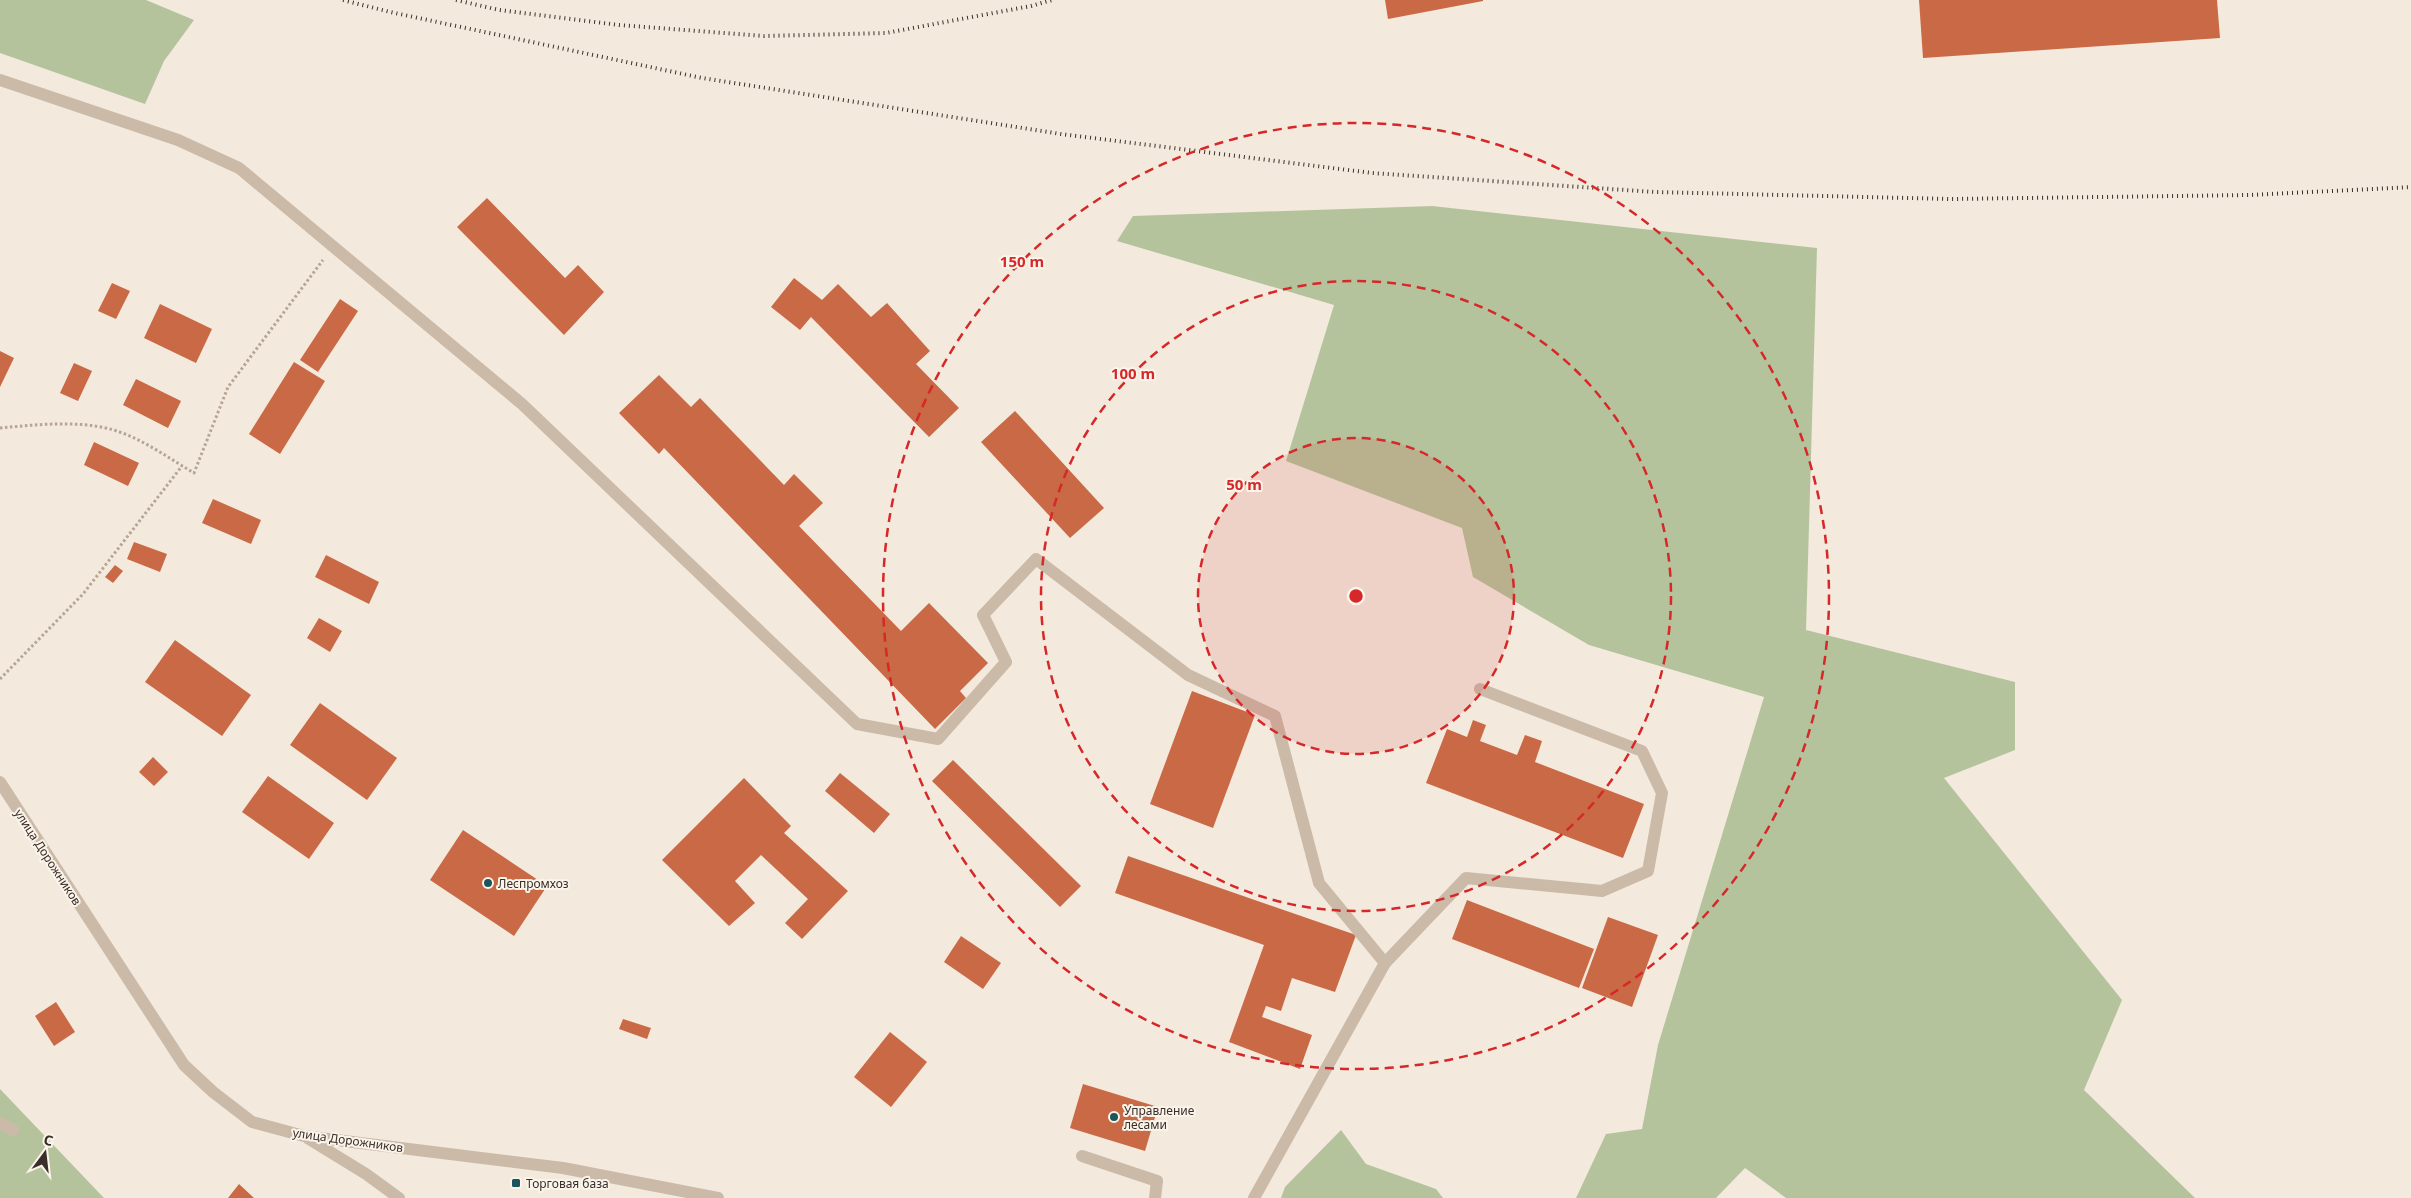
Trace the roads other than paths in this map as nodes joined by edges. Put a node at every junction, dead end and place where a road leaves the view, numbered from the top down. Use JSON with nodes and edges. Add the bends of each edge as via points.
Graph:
{"nodes":[{"id":1,"x":0,"y":80,"type":"edge"},
{"id":2,"x":1480,"y":689,"type":"dead end"},
{"id":3,"x":0,"y":782,"type":"edge"},
{"id":4,"x":1385,"y":963,"type":"junction"},
{"id":5,"x":0,"y":1123,"type":"edge"},
{"id":6,"x":13,"y":1130,"type":"dead end"},
{"id":7,"x":304,"y":1136,"type":"junction"},
{"id":8,"x":1082,"y":1156,"type":"dead end"},
{"id":9,"x":399,"y":1198,"type":"edge"},
{"id":10,"x":718,"y":1198,"type":"edge"},
{"id":11,"x":1155,"y":1198,"type":"edge"},
{"id":12,"x":1254,"y":1198,"type":"edge"}],
"edges":[{"from":1,"to":4,"type":"street","via":[[178,140],[239,168],[522,404],[857,724],[938,739],[1006,662],[983,615],[1036,559],[1188,675],[1275,716],[1319,883]]},
{"from":2,"to":4,"type":"street","via":[[1642,751],[1662,793],[1648,871],[1602,891],[1466,878]]},
{"from":3,"to":7,"type":"street","name":"улица Дорожников","via":[[184,1065],[212,1092],[252,1122]]},
{"from":4,"to":12,"type":"street"},
{"from":5,"to":6,"type":"street"},
{"from":7,"to":9,"type":"street"},
{"from":7,"to":10,"type":"street","name":"улица Дорожников","via":[[563,1168]]},
{"from":8,"to":11,"type":"street","via":[[1157,1181]]}]}
